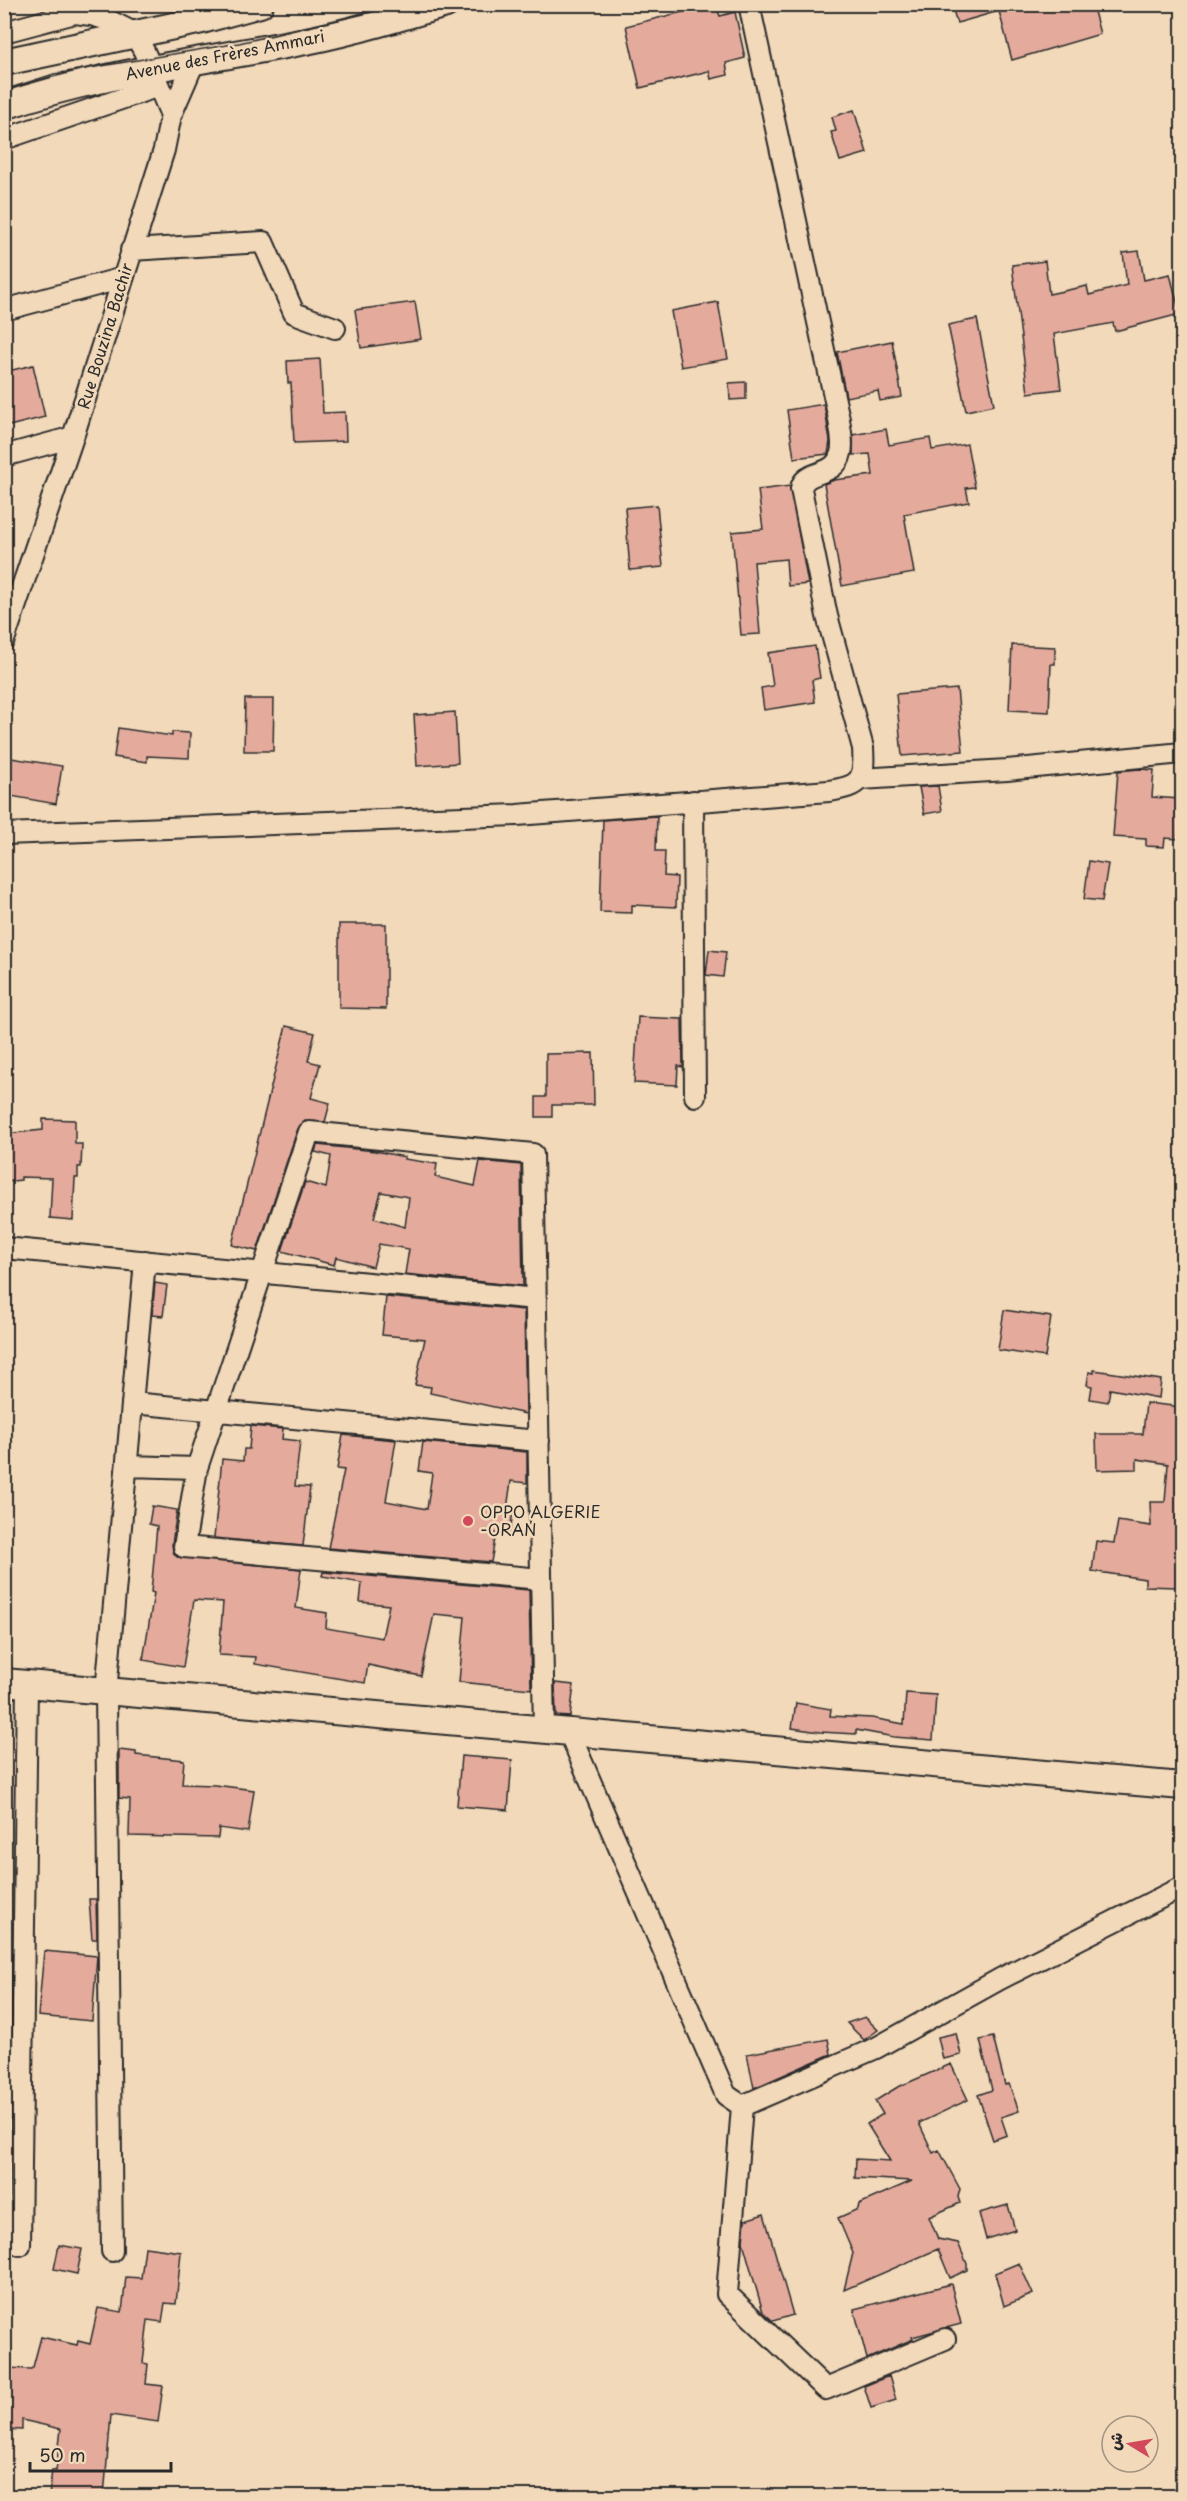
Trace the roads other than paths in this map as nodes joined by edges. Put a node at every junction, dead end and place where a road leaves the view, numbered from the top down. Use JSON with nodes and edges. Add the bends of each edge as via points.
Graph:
{"nodes":[{"id":1,"x":260,"y":4,"type":"edge"},
{"id":2,"x":446,"y":4,"type":"edge"},
{"id":3,"x":749,"y":4,"type":"edge"},
{"id":4,"x":74,"y":9,"type":"edge"},
{"id":5,"x":4,"y":32,"type":"edge"},
{"id":6,"x":134,"y":33,"type":"junction"},
{"id":7,"x":4,"y":62,"type":"edge"},
{"id":8,"x":194,"y":62,"type":"junction"},
{"id":9,"x":155,"y":78,"type":"junction"},
{"id":10,"x":4,"y":106,"type":"edge"},
{"id":11,"x":171,"y":115,"type":"junction"},
{"id":12,"x":4,"y":139,"type":"edge"},
{"id":13,"x":132,"y":250,"type":"junction"},
{"id":14,"x":123,"y":278,"type":"junction"},
{"id":15,"x":4,"y":310,"type":"edge"},
{"id":16,"x":335,"y":328,"type":"dead end"},
{"id":17,"x":73,"y":437,"type":"junction"},
{"id":18,"x":4,"y":456,"type":"edge"},
{"id":19,"x":11,"y":598,"type":"edge"},
{"id":20,"x":4,"y":640,"type":"edge"},
{"id":21,"x":1182,"y":753,"type":"edge"},
{"id":22,"x":861,"y":779,"type":"junction"},
{"id":23,"x":693,"y":801,"type":"junction"},
{"id":24,"x":4,"y":834,"type":"edge"},
{"id":25,"x":695,"y":1096,"type":"dead end"},
{"id":26,"x":4,"y":1248,"type":"edge"},
{"id":27,"x":145,"y":1261,"type":"junction"},
{"id":28,"x":263,"y":1272,"type":"junction"},
{"id":29,"x":536,"y":1299,"type":"junction"},
{"id":30,"x":132,"y":1403,"type":"junction"},
{"id":31,"x":216,"y":1411,"type":"junction"},
{"id":32,"x":538,"y":1441,"type":"junction"},
{"id":33,"x":127,"y":1466,"type":"junction"},
{"id":34,"x":197,"y":1468,"type":"junction"},
{"id":35,"x":541,"y":1579,"type":"junction"},
{"id":36,"x":16,"y":1683,"type":"edge"},
{"id":37,"x":106,"y":1692,"type":"junction"},
{"id":38,"x":556,"y":1731,"type":"junction"},
{"id":39,"x":1182,"y":1786,"type":"edge"},
{"id":40,"x":1182,"y":1887,"type":"edge"},
{"id":41,"x":742,"y":2106,"type":"junction"},
{"id":42,"x":20,"y":2245,"type":"dead end"},
{"id":43,"x":112,"y":2251,"type":"dead end"},
{"id":44,"x":945,"y":2339,"type":"dead end"}],
"edges":[{"from":1,"to":6,"type":"main road"},
{"from":2,"to":8,"type":"main road","name":"Avenue des Frères Ammari","via":[[298,43]]},
{"from":3,"to":22,"type":"street","via":[[839,419],[842,452],[838,461],[832,469],[803,481],[801,489],[827,616],[863,748]]},
{"from":4,"to":5,"type":"street"},
{"from":4,"to":6,"type":"street"},
{"from":6,"to":7,"type":"main road"},
{"from":6,"to":9,"type":"street"},
{"from":8,"to":9,"type":"main road","name":"Avenue des Frères Ammari"},
{"from":8,"to":11,"type":"street","name":"Rue Bouzina Bachir"},
{"from":9,"to":10,"type":"main road","name":"Avenue des Frères Ammari","via":[[39,94]]},
{"from":9,"to":11,"type":"street"},
{"from":9,"to":12,"type":"street"},
{"from":11,"to":13,"type":"street","name":"Rue Bouzina Bachir"},
{"from":13,"to":14,"type":"street","name":"Rue Bouzina Bachir"},
{"from":13,"to":16,"type":"street","via":[[263,242],[294,313]]},
{"from":14,"to":15,"type":"street"},
{"from":14,"to":17,"type":"street","name":"Rue Bouzina Bachir"},
{"from":17,"to":18,"type":"street"},
{"from":17,"to":19,"type":"street","name":"Rue Bouzina Bachir"},
{"from":19,"to":20,"type":"street","name":"Rue Bouzina Bachir"},
{"from":21,"to":22,"type":"street"},
{"from":22,"to":23,"type":"street","via":[[854,786],[837,790]]},
{"from":23,"to":24,"type":"street","via":[[517,815]]},
{"from":23,"to":25,"type":"street"},
{"from":26,"to":27,"type":"street"},
{"from":27,"to":28,"type":"street"},
{"from":27,"to":30,"type":"street"},
{"from":28,"to":29,"type":"street"},
{"from":28,"to":29,"type":"street","via":[[309,1132],[534,1154]]},
{"from":28,"to":31,"type":"street"},
{"from":29,"to":32,"type":"street"},
{"from":30,"to":31,"type":"street"},
{"from":30,"to":33,"type":"street"},
{"from":31,"to":32,"type":"street"},
{"from":31,"to":34,"type":"street"},
{"from":32,"to":35,"type":"street"},
{"from":33,"to":34,"type":"street"},
{"from":33,"to":37,"type":"street"},
{"from":34,"to":35,"type":"street","via":[[184,1547]]},
{"from":35,"to":38,"type":"street"},
{"from":36,"to":37,"type":"main road"},
{"from":36,"to":42,"type":"street"},
{"from":37,"to":38,"type":"main road"},
{"from":37,"to":43,"type":"street"},
{"from":38,"to":39,"type":"main road"},
{"from":38,"to":41,"type":"street","via":[[726,2095]]},
{"from":40,"to":41,"type":"street","via":[[1000,1979],[876,2048]]},
{"from":41,"to":44,"type":"street","via":[[727,2294],[826,2389]]}]}
